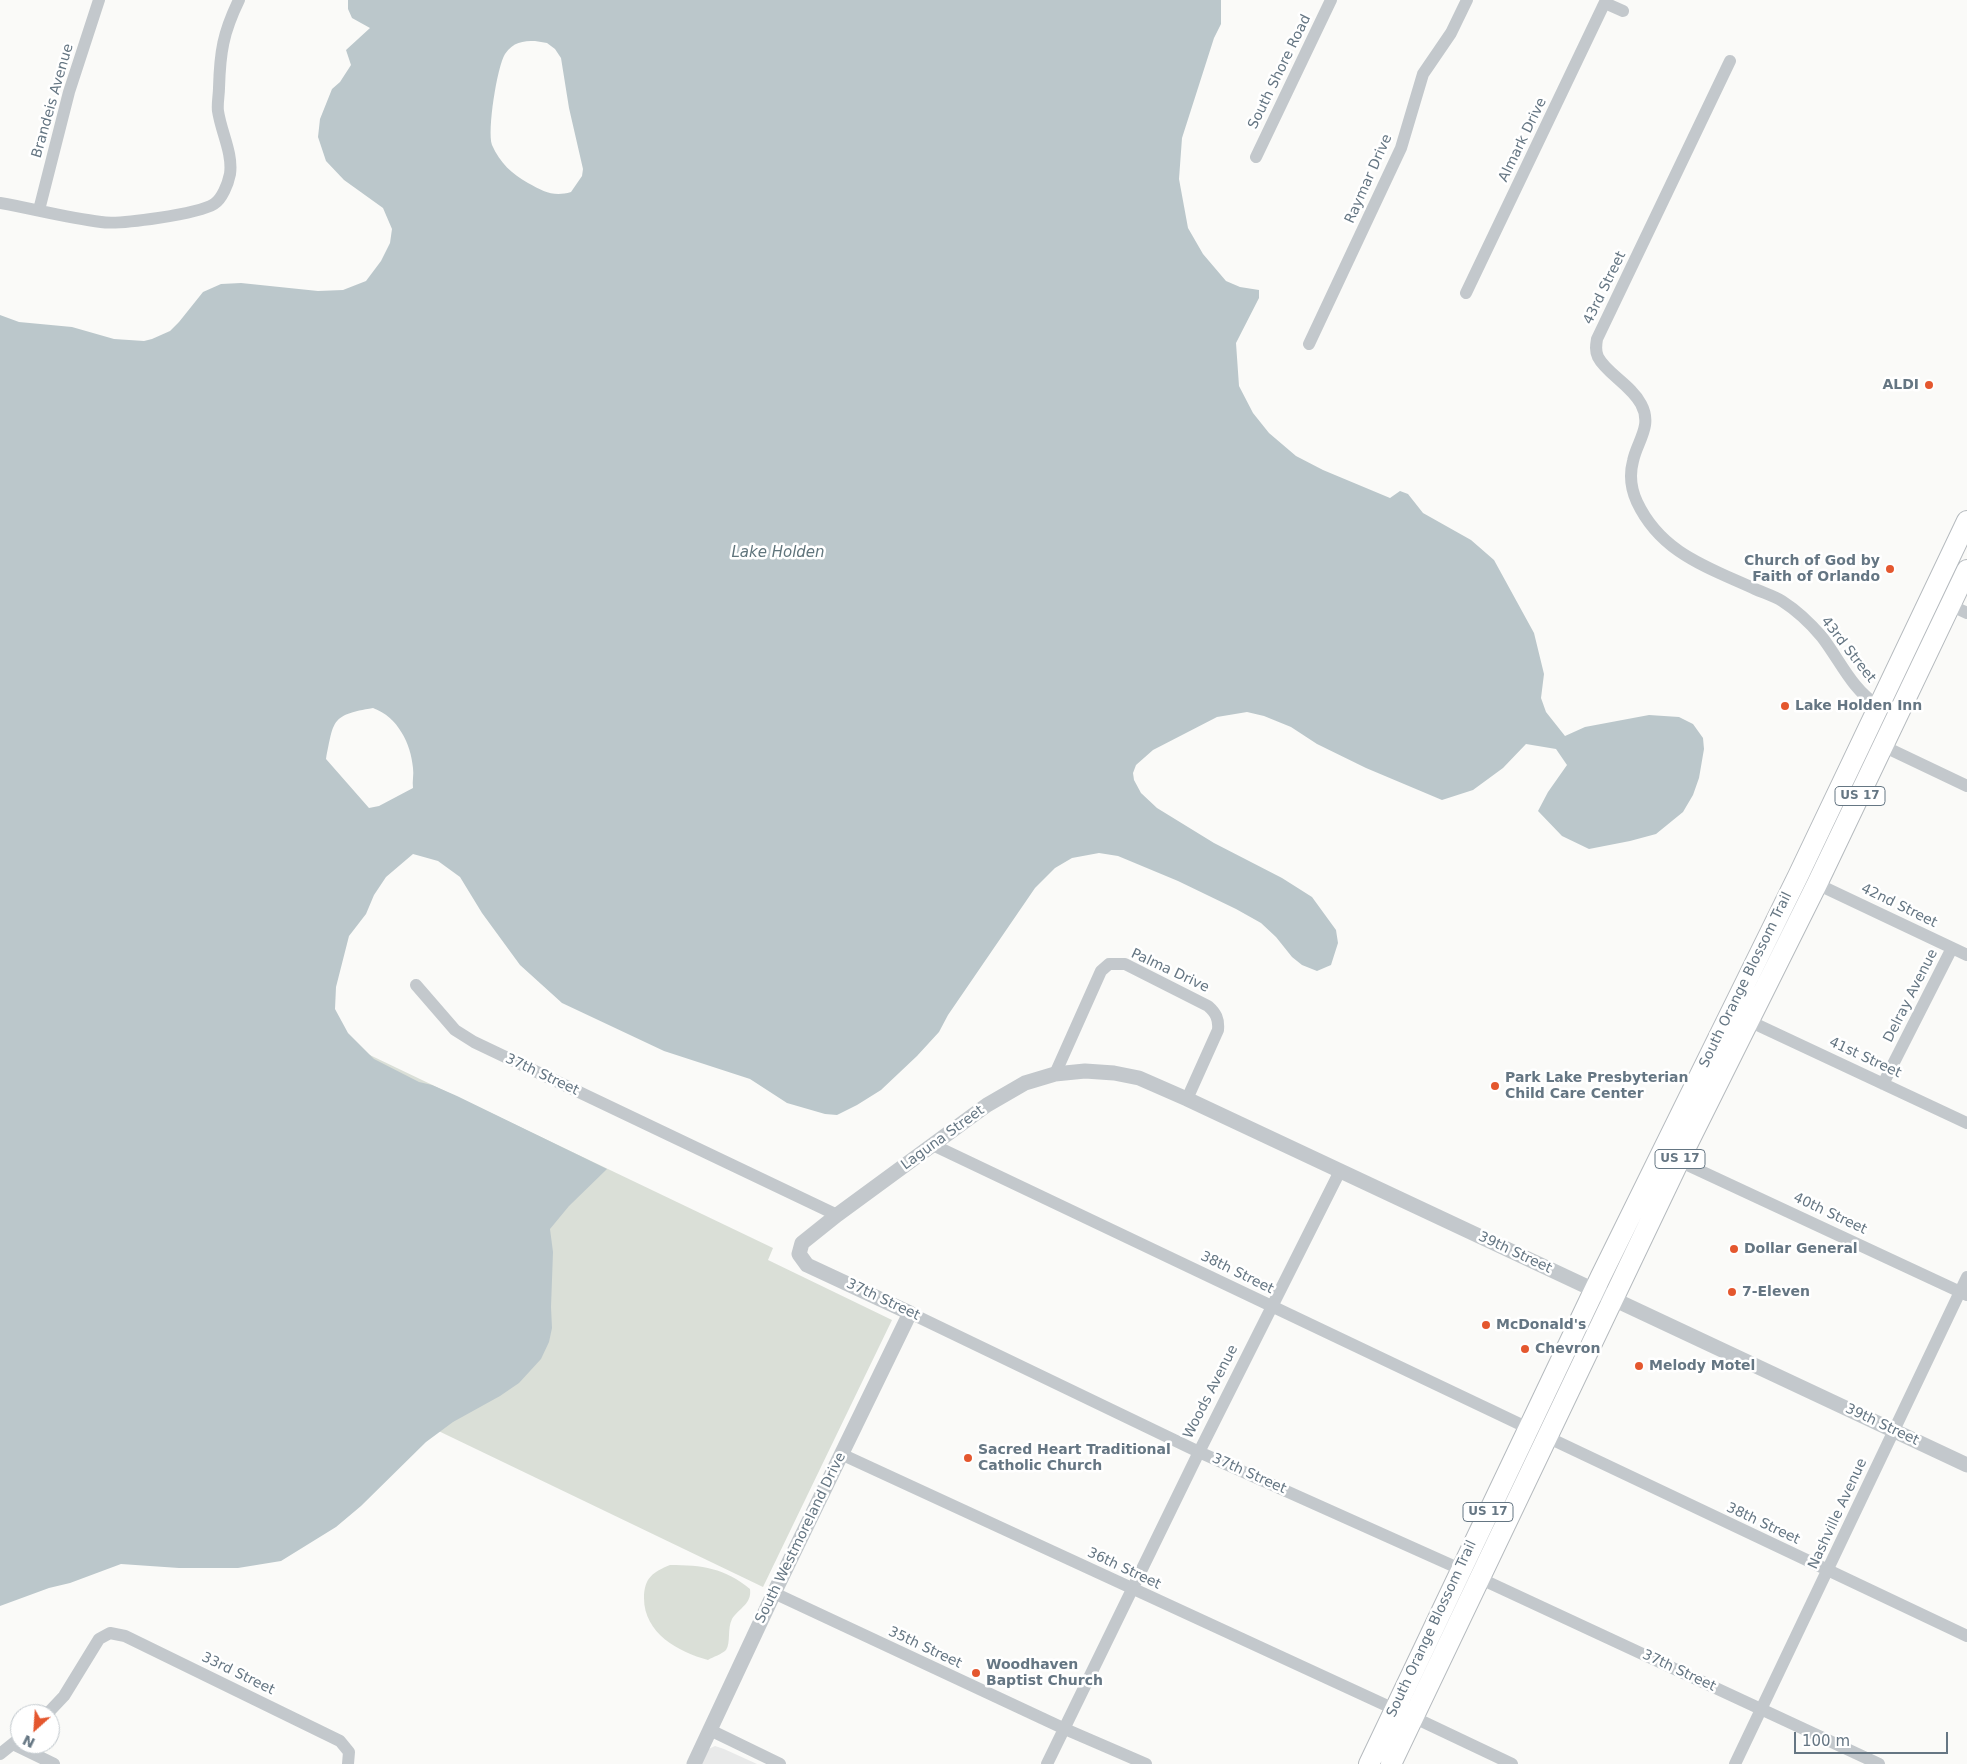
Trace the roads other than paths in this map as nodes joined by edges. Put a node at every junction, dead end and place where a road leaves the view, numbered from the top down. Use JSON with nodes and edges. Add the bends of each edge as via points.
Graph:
{"nodes":[{"id":1,"x":99,"y":0,"type":"edge"},
{"id":2,"x":239,"y":0,"type":"edge"},
{"id":3,"x":1331,"y":0,"type":"edge"},
{"id":4,"x":1468,"y":0,"type":"edge"},
{"id":5,"x":1606,"y":2,"type":"edge"},
{"id":6,"x":1622,"y":10,"type":"dead end"},
{"id":7,"x":1730,"y":61,"type":"dead end"},
{"id":8,"x":1256,"y":157,"type":"dead end"},
{"id":9,"x":0,"y":203,"type":"edge"},
{"id":10,"x":39,"y":210,"type":"junction"},
{"id":11,"x":1466,"y":293,"type":"dead end"},
{"id":12,"x":1309,"y":344,"type":"dead end"},
{"id":13,"x":1967,"y":522,"type":"edge"},
{"id":14,"x":1967,"y":570,"type":"edge"},
{"id":15,"x":1958,"y":609,"type":"edge"},
{"id":16,"x":1878,"y":706,"type":"junction"},
{"id":17,"x":1883,"y":746,"type":"junction"},
{"id":18,"x":1967,"y":786,"type":"edge"},
{"id":19,"x":1817,"y":884,"type":"junction"},
{"id":20,"x":1952,"y":948,"type":"junction"},
{"id":21,"x":1967,"y":955,"type":"edge"},
{"id":22,"x":1744,"y":983,"type":"junction"},
{"id":23,"x":416,"y":986,"type":"dead end"},
{"id":24,"x":1749,"y":1021,"type":"junction"},
{"id":25,"x":1055,"y":1074,"type":"junction"},
{"id":26,"x":1884,"y":1084,"type":"junction"},
{"id":27,"x":1188,"y":1099,"type":"junction"},
{"id":28,"x":1967,"y":1124,"type":"edge"},
{"id":29,"x":933,"y":1145,"type":"junction"},
{"id":30,"x":1680,"y":1161,"type":"junction"},
{"id":31,"x":1340,"y":1171,"type":"junction"},
{"id":32,"x":837,"y":1215,"type":"junction"},
{"id":33,"x":1967,"y":1277,"type":"edge"},
{"id":34,"x":1594,"y":1290,"type":"junction"},
{"id":35,"x":1964,"y":1293,"type":"edge"},
{"id":36,"x":1614,"y":1299,"type":"junction"},
{"id":37,"x":1271,"y":1306,"type":"junction"},
{"id":38,"x":910,"y":1312,"type":"junction"},
{"id":39,"x":1528,"y":1428,"type":"junction"},
{"id":40,"x":1894,"y":1430,"type":"junction"},
{"id":41,"x":1546,"y":1437,"type":"junction"},
{"id":42,"x":1198,"y":1452,"type":"junction"},
{"id":43,"x":841,"y":1454,"type":"junction"},
{"id":44,"x":1967,"y":1465,"type":"edge"},
{"id":45,"x":1460,"y":1569,"type":"junction"},
{"id":46,"x":1828,"y":1571,"type":"junction"},
{"id":47,"x":1480,"y":1578,"type":"junction"},
{"id":48,"x":1131,"y":1589,"type":"junction"},
{"id":49,"x":774,"y":1593,"type":"junction"},
{"id":50,"x":1967,"y":1636,"type":"edge"},
{"id":51,"x":56,"y":1704,"type":"edge"},
{"id":52,"x":1394,"y":1709,"type":"junction"},
{"id":53,"x":1761,"y":1710,"type":"junction"},
{"id":54,"x":1413,"y":1718,"type":"junction"},
{"id":55,"x":1065,"y":1729,"type":"junction"},
{"id":56,"x":710,"y":1730,"type":"junction"},
{"id":57,"x":1382,"y":1734,"type":"junction"},
{"id":58,"x":10,"y":1746,"type":"edge"},
{"id":59,"x":0,"y":1754,"type":"edge"},
{"id":60,"x":38,"y":1754,"type":"edge"},
{"id":61,"x":54,"y":1764,"type":"edge"},
{"id":62,"x":348,"y":1764,"type":"edge"},
{"id":63,"x":694,"y":1764,"type":"edge"},
{"id":64,"x":780,"y":1764,"type":"edge"},
{"id":65,"x":1047,"y":1764,"type":"edge"},
{"id":66,"x":1146,"y":1764,"type":"edge"},
{"id":67,"x":1369,"y":1764,"type":"edge"},
{"id":68,"x":1378,"y":1764,"type":"edge"},
{"id":69,"x":1391,"y":1764,"type":"edge"},
{"id":70,"x":1512,"y":1764,"type":"edge"},
{"id":71,"x":1735,"y":1764,"type":"edge"},
{"id":72,"x":1879,"y":1764,"type":"edge"}],
"edges":[{"from":1,"to":10,"type":"street","name":"Brandeis Avenue","via":[[69,92]]},
{"from":2,"to":10,"type":"street","via":[[228,24],[221,52],[218,110],[230,157],[230,175],[224,192],[214,204],[134,221],[103,222]]},
{"from":3,"to":8,"type":"street","name":"South Shore Road"},
{"from":4,"to":12,"type":"street","name":"Raymar Drive","via":[[1451,33],[1423,74],[1401,148]]},
{"from":5,"to":6,"type":"street"},
{"from":5,"to":11,"type":"street","name":"Almark Drive"},
{"from":7,"to":16,"type":"street","name":"43rd Street","via":[[1597,339],[1598,358],[1628,386],[1641,404],[1646,420],[1632,461],[1630,486],[1649,524],[1671,547],[1693,561],[1782,601],[1821,636],[1855,687]]},
{"from":9,"to":10,"type":"street"},
{"from":13,"to":16,"type":"main road","name":"South Orange Blossom Trail","number":"US 17"},
{"from":14,"to":15,"type":"main road","name":"South Orange Blossom Trail","number":"US 17"},
{"from":15,"to":17,"type":"main road","name":"South Orange Blossom Trail","number":"US 17"},
{"from":16,"to":22,"type":"main road","name":"South Orange Blossom Trail","number":"US 17"},
{"from":17,"to":18,"type":"street"},
{"from":17,"to":19,"type":"main road","name":"South Orange Blossom Trail","number":"US 17"},
{"from":19,"to":20,"type":"street","name":"42nd Street"},
{"from":19,"to":24,"type":"main road","name":"South Orange Blossom Trail","number":"US 17"},
{"from":20,"to":21,"type":"street","name":"42nd Street"},
{"from":20,"to":26,"type":"street","name":"Delray Avenue"},
{"from":22,"to":24,"type":"main road","via":[[1742,1002]]},
{"from":22,"to":34,"type":"main road","name":"South Orange Blossom Trail","number":"US 17"},
{"from":23,"to":32,"type":"street","name":"37th Street","via":[[455,1030],[474,1042]]},
{"from":24,"to":26,"type":"street","name":"41st Street"},
{"from":24,"to":30,"type":"main road","name":"South Orange Blossom Trail","number":"US 17"},
{"from":25,"to":27,"type":"street","name":"39th Street","via":[[1085,1071],[1139,1078]]},
{"from":25,"to":27,"type":"street","name":"Palma Drive","via":[[1101,972],[1109,964],[1125,964],[1215,1012],[1218,1030]]},
{"from":25,"to":29,"type":"street","name":"Laguna Street","via":[[1025,1083],[987,1105]]},
{"from":26,"to":28,"type":"street","name":"41st Street"},
{"from":27,"to":31,"type":"street","name":"39th Street"},
{"from":29,"to":32,"type":"street","name":"Laguna Street"},
{"from":29,"to":37,"type":"street","name":"38th Street"},
{"from":30,"to":35,"type":"street","name":"40th Street"},
{"from":30,"to":36,"type":"main road","name":"South Orange Blossom Trail","number":"US 17"},
{"from":31,"to":34,"type":"street","name":"39th Street"},
{"from":31,"to":37,"type":"street","name":"Woods Avenue"},
{"from":32,"to":38,"type":"street","name":"37th Street","via":[[802,1243],[802,1260],[815,1270]]},
{"from":33,"to":35,"type":"street","name":"Nashville Avenue"},
{"from":34,"to":36,"type":"street","name":"39th Street"},
{"from":34,"to":39,"type":"main road","name":"South Orange Blossom Trail","number":"US 17"},
{"from":35,"to":40,"type":"street","name":"Nashville Avenue"},
{"from":36,"to":40,"type":"street","name":"39th Street"},
{"from":36,"to":41,"type":"main road","name":"South Orange Blossom Trail","number":"US 17"},
{"from":37,"to":39,"type":"street","name":"38th Street"},
{"from":37,"to":42,"type":"street","name":"Woods Avenue"},
{"from":38,"to":42,"type":"street","name":"37th Street"},
{"from":38,"to":43,"type":"street","name":"South Westmoreland Drive"},
{"from":39,"to":45,"type":"main road","name":"South Orange Blossom Trail","number":"US 17"},
{"from":40,"to":44,"type":"street","name":"39th Street"},
{"from":40,"to":46,"type":"street","name":"Nashville Avenue"},
{"from":41,"to":46,"type":"street","name":"38th Street"},
{"from":41,"to":47,"type":"main road","name":"South Orange Blossom Trail","number":"US 17"},
{"from":42,"to":45,"type":"street","name":"37th Street"},
{"from":42,"to":48,"type":"street","name":"Woods Avenue"},
{"from":43,"to":48,"type":"street","name":"36th Street"},
{"from":43,"to":49,"type":"street","name":"South Westmoreland Drive"},
{"from":45,"to":52,"type":"main road","name":"South Orange Blossom Trail","number":"US 17"},
{"from":46,"to":50,"type":"street","name":"38th Street"},
{"from":46,"to":53,"type":"street","name":"Nashville Avenue"},
{"from":47,"to":53,"type":"street","name":"37th Street"},
{"from":47,"to":54,"type":"main road","name":"South Orange Blossom Trail","number":"US 17"},
{"from":48,"to":52,"type":"street","name":"36th Street"},
{"from":48,"to":55,"type":"street","name":"Woods Avenue"},
{"from":49,"to":55,"type":"street","name":"35th Street"},
{"from":49,"to":56,"type":"street","name":"South Westmoreland Drive"},
{"from":51,"to":62,"type":"street","name":"33rd Street","via":[[99,1639],[110,1633],[125,1636],[340,1741],[349,1752]]},
{"from":52,"to":57,"type":"main road","name":"South Orange Blossom Trail","number":"US 17"},
{"from":53,"to":71,"type":"street","name":"Nashville Avenue"},
{"from":53,"to":72,"type":"street","name":"37th Street"},
{"from":54,"to":69,"type":"main road","name":"South Orange Blossom Trail","number":"US 17"},
{"from":54,"to":70,"type":"street"},
{"from":55,"to":65,"type":"street","name":"Woods Avenue"},
{"from":55,"to":66,"type":"street","name":"35th Street"},
{"from":56,"to":63,"type":"street","name":"South Westmoreland Drive"},
{"from":56,"to":64,"type":"street"},
{"from":57,"to":67,"type":"main road","name":"South Orange Blossom Trail","number":"US 17"},
{"from":57,"to":68,"type":"main road"},
{"from":58,"to":59,"type":"street"},
{"from":60,"to":61,"type":"street"}]}
